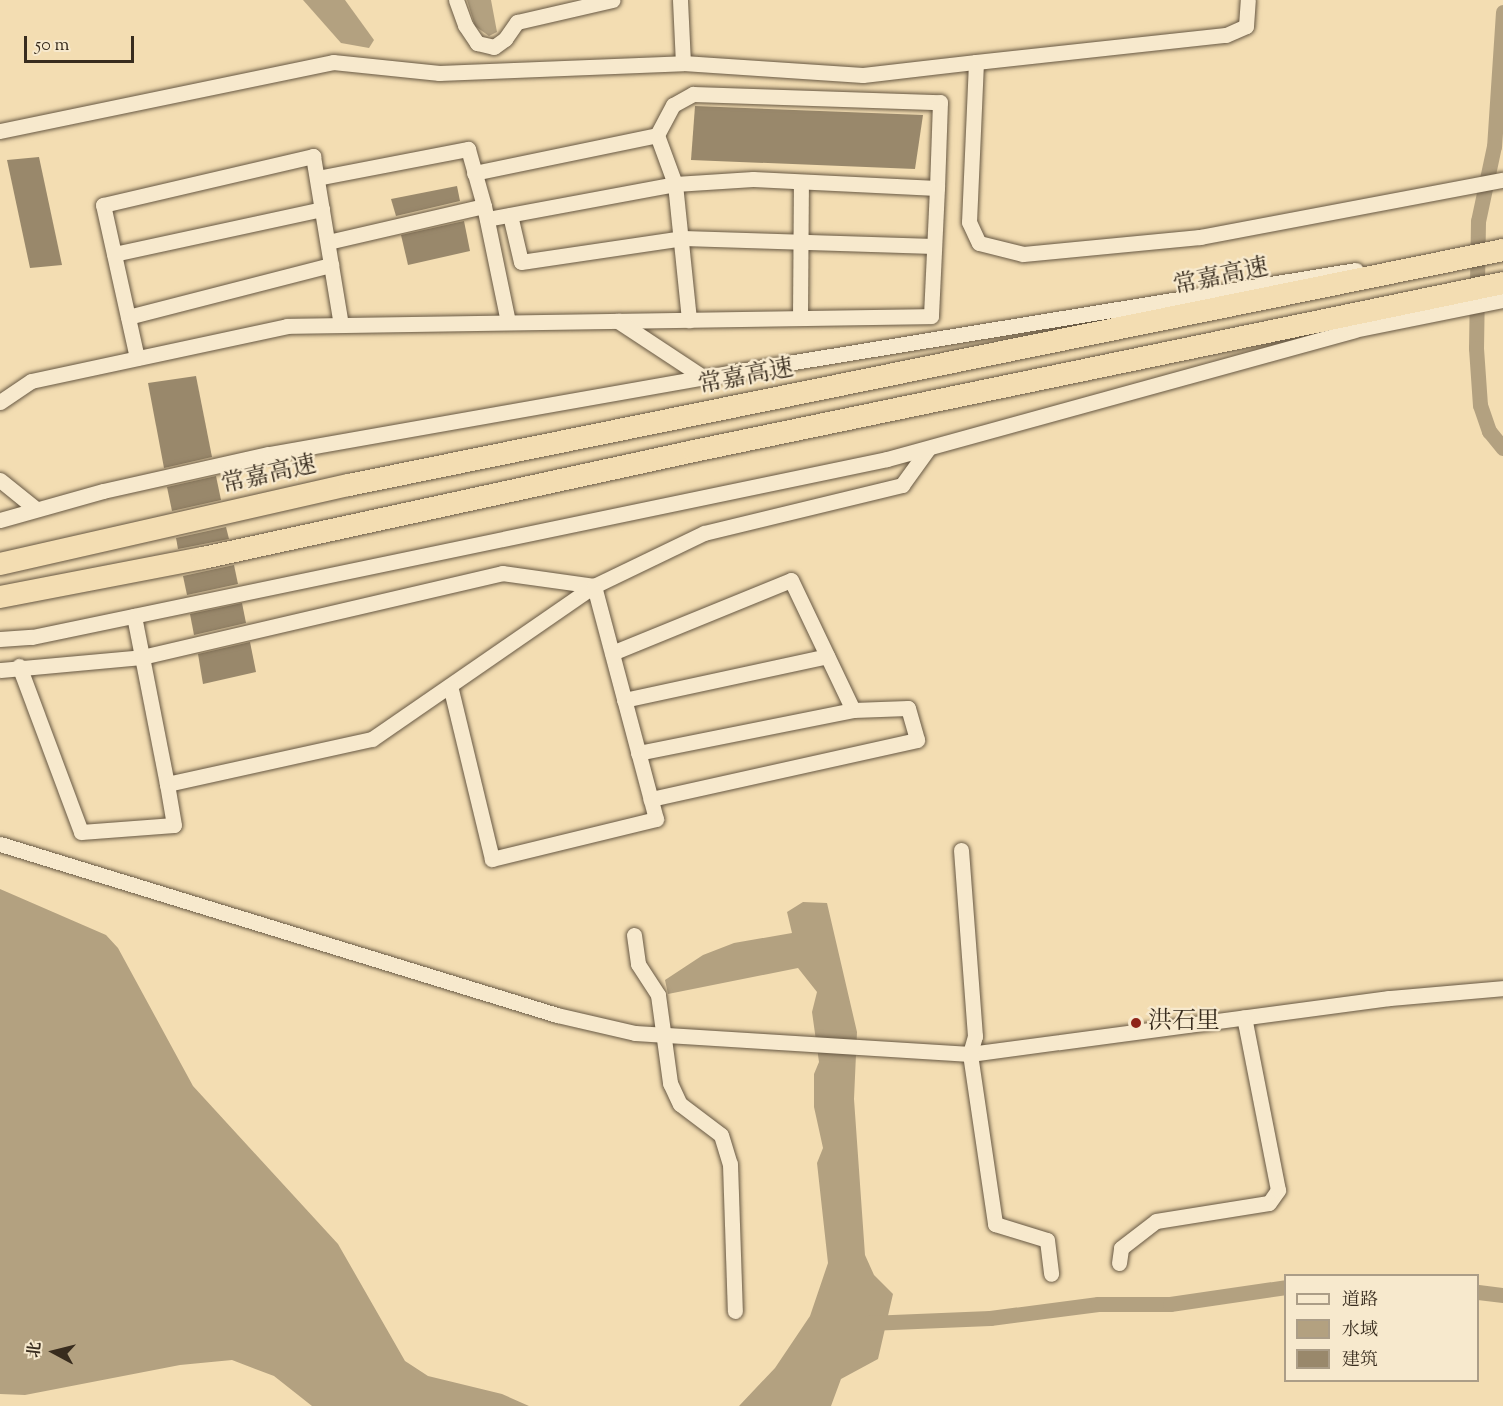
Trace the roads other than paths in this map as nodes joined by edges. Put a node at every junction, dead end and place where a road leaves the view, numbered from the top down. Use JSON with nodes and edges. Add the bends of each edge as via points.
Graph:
{"nodes":[{"id":1,"x":456,"y":0,"type":"edge"},
{"id":2,"x":612,"y":0,"type":"edge"},
{"id":3,"x":680,"y":0,"type":"edge"},
{"id":4,"x":1248,"y":0,"type":"edge"},
{"id":5,"x":976,"y":62,"type":"junction"},
{"id":6,"x":683,"y":63,"type":"junction"},
{"id":7,"x":0,"y":131,"type":"edge"},
{"id":8,"x":657,"y":135,"type":"junction"},
{"id":9,"x":474,"y":173,"type":"junction"},
{"id":10,"x":317,"y":178,"type":"junction"},
{"id":11,"x":1503,"y":180,"type":"edge"},
{"id":12,"x":801,"y":182,"type":"junction"},
{"id":13,"x":675,"y":184,"type":"junction"},
{"id":14,"x":937,"y":188,"type":"junction"},
{"id":15,"x":322,"y":209,"type":"junction"},
{"id":16,"x":485,"y":213,"type":"junction"},
{"id":17,"x":510,"y":215,"type":"junction"},
{"id":18,"x":683,"y":238,"type":"junction"},
{"id":19,"x":328,"y":242,"type":"junction"},
{"id":20,"x":934,"y":246,"type":"junction"},
{"id":21,"x":1503,"y":250,"type":"edge"},
{"id":22,"x":114,"y":254,"type":"junction"},
{"id":23,"x":1424,"y":264,"type":"junction"},
{"id":24,"x":331,"y":265,"type":"junction"},
{"id":25,"x":1503,"y":284,"type":"edge"},
{"id":26,"x":1503,"y":300,"type":"edge"},
{"id":27,"x":1438,"y":304,"type":"junction"},
{"id":28,"x":128,"y":317,"type":"junction"},
{"id":29,"x":800,"y":318,"type":"junction"},
{"id":30,"x":689,"y":320,"type":"junction"},
{"id":31,"x":618,"y":321,"type":"junction"},
{"id":32,"x":508,"y":322,"type":"junction"},
{"id":33,"x":341,"y":325,"type":"junction"},
{"id":34,"x":137,"y":358,"type":"junction"},
{"id":35,"x":703,"y":377,"type":"junction"},
{"id":36,"x":0,"y":402,"type":"edge"},
{"id":37,"x":928,"y":449,"type":"junction"},
{"id":38,"x":0,"y":480,"type":"edge"},
{"id":39,"x":36,"y":509,"type":"junction"},
{"id":40,"x":0,"y":520,"type":"edge"},
{"id":41,"x":0,"y":564,"type":"edge"},
{"id":42,"x":594,"y":586,"type":"junction"},
{"id":43,"x":0,"y":597,"type":"edge"},
{"id":44,"x":134,"y":616,"type":"junction"},
{"id":45,"x":0,"y":639,"type":"edge"},
{"id":46,"x":612,"y":653,"type":"junction"},
{"id":47,"x":827,"y":656,"type":"junction"},
{"id":48,"x":142,"y":657,"type":"junction"},
{"id":49,"x":19,"y":666,"type":"junction"},
{"id":50,"x":0,"y":670,"type":"edge"},
{"id":51,"x":450,"y":686,"type":"junction"},
{"id":52,"x":624,"y":700,"type":"junction"},
{"id":53,"x":854,"y":710,"type":"junction"},
{"id":54,"x":638,"y":753,"type":"junction"},
{"id":55,"x":167,"y":784,"type":"junction"},
{"id":56,"x":650,"y":799,"type":"junction"},
{"id":57,"x":0,"y":844,"type":"edge"},
{"id":58,"x":961,"y":850,"type":"dead end"},
{"id":59,"x":634,"y":935,"type":"dead end"},
{"id":60,"x":1503,"y":988,"type":"edge"},
{"id":61,"x":1244,"y":1017,"type":"junction"},
{"id":62,"x":666,"y":1033,"type":"junction"},
{"id":63,"x":970,"y":1054,"type":"junction"},
{"id":64,"x":1119,"y":1263,"type":"dead end"},
{"id":65,"x":1051,"y":1274,"type":"dead end"},
{"id":66,"x":735,"y":1311,"type":"dead end"}],
"edges":[{"from":1,"to":2,"type":"street","via":[[477,43],[494,47],[517,22]]},
{"from":3,"to":6,"type":"street"},
{"from":4,"to":5,"type":"street","via":[[1245,26],[1226,35]]},
{"from":5,"to":6,"type":"street","via":[[863,75]]},
{"from":5,"to":11,"type":"street","via":[[969,222],[979,243],[1023,254],[1200,237]]},
{"from":6,"to":7,"type":"street","via":[[439,73],[333,62]]},
{"from":8,"to":9,"type":"street"},
{"from":8,"to":13,"type":"street"},
{"from":8,"to":14,"type":"street","via":[[673,105],[693,94],[940,102]]},
{"from":9,"to":10,"type":"street","via":[[468,149]]},
{"from":9,"to":16,"type":"street"},
{"from":10,"to":15,"type":"street"},
{"from":10,"to":22,"type":"street","via":[[313,156],[103,205]]},
{"from":12,"to":13,"type":"street","via":[[753,179]]},
{"from":12,"to":14,"type":"street"},
{"from":12,"to":29,"type":"street"},
{"from":13,"to":17,"type":"street"},
{"from":13,"to":18,"type":"street"},
{"from":14,"to":20,"type":"street"},
{"from":15,"to":19,"type":"street"},
{"from":15,"to":22,"type":"street"},
{"from":16,"to":17,"type":"street"},
{"from":16,"to":19,"type":"street"},
{"from":16,"to":32,"type":"street"},
{"from":17,"to":18,"type":"street","via":[[521,262]]},
{"from":18,"to":20,"type":"street"},
{"from":18,"to":30,"type":"street"},
{"from":19,"to":24,"type":"street"},
{"from":20,"to":29,"type":"street","via":[[931,316]]},
{"from":21,"to":23,"type":"highway","name":"常嘉高速"},
{"from":22,"to":28,"type":"street"},
{"from":23,"to":35,"type":"street","via":[[1317,275],[1043,324]]},
{"from":23,"to":41,"type":"highway","name":"常嘉高速","via":[[349,485]]},
{"from":24,"to":28,"type":"street"},
{"from":24,"to":33,"type":"street"},
{"from":25,"to":27,"type":"highway"},
{"from":26,"to":27,"type":"street"},
{"from":27,"to":37,"type":"street"},
{"from":27,"to":43,"type":"highway","via":[[694,450],[203,558]]},
{"from":28,"to":34,"type":"street"},
{"from":29,"to":30,"type":"street"},
{"from":30,"to":31,"type":"street"},
{"from":31,"to":32,"type":"street"},
{"from":31,"to":35,"type":"street"},
{"from":32,"to":33,"type":"street"},
{"from":33,"to":34,"type":"street","via":[[287,326]]},
{"from":34,"to":36,"type":"street","via":[[30,381]]},
{"from":35,"to":39,"type":"street","via":[[269,454]]},
{"from":37,"to":42,"type":"street","via":[[902,485],[704,533]]},
{"from":37,"to":44,"type":"street"},
{"from":38,"to":39,"type":"street"},
{"from":39,"to":40,"type":"street"},
{"from":42,"to":46,"type":"street"},
{"from":42,"to":48,"type":"street","via":[[502,573]]},
{"from":42,"to":51,"type":"street"},
{"from":44,"to":45,"type":"street"},
{"from":44,"to":48,"type":"street"},
{"from":46,"to":47,"type":"street","via":[[791,580]]},
{"from":46,"to":52,"type":"street"},
{"from":47,"to":52,"type":"street"},
{"from":47,"to":53,"type":"street"},
{"from":48,"to":49,"type":"street"},
{"from":48,"to":55,"type":"street"},
{"from":49,"to":50,"type":"street"},
{"from":49,"to":55,"type":"street","via":[[81,832],[174,825]]},
{"from":51,"to":55,"type":"street","via":[[372,739]]},
{"from":51,"to":56,"type":"street","via":[[492,859],[656,819]]},
{"from":52,"to":54,"type":"street"},
{"from":53,"to":54,"type":"street"},
{"from":53,"to":56,"type":"street","via":[[908,708],[917,740]]},
{"from":54,"to":56,"type":"street"},
{"from":57,"to":62,"type":"street","via":[[557,1015],[635,1033]]},
{"from":58,"to":63,"type":"street","via":[[975,1036]]},
{"from":59,"to":62,"type":"street","via":[[638,964],[658,995]]},
{"from":60,"to":61,"type":"street"},
{"from":61,"to":63,"type":"street"},
{"from":61,"to":64,"type":"street","via":[[1278,1190],[1269,1203],[1156,1221],[1121,1248]]},
{"from":62,"to":63,"type":"street"},
{"from":62,"to":66,"type":"street","via":[[670,1083],[680,1104],[720,1135],[730,1164]]},
{"from":63,"to":65,"type":"street","via":[[995,1224],[1047,1240]]}]}
